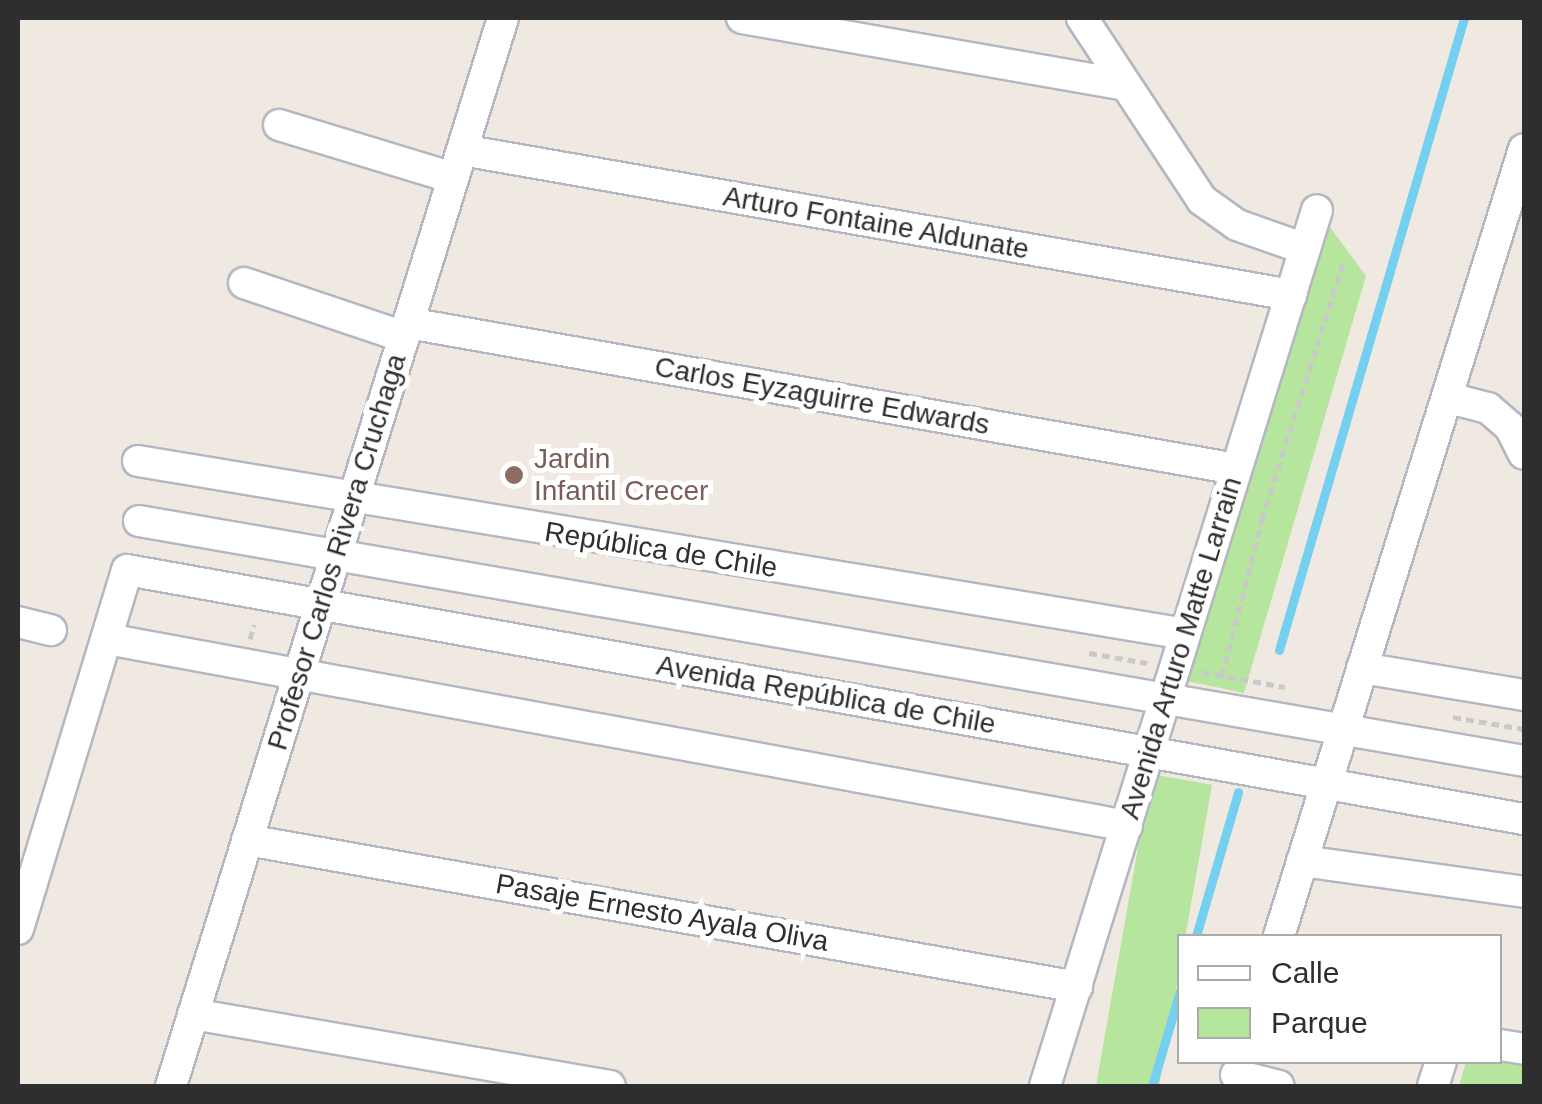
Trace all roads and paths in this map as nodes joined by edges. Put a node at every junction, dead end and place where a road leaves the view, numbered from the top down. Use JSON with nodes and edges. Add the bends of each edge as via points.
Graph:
{"nodes":[{"id":1,"x":503,"y":18,"type":"edge"},
{"id":2,"x":742,"y":18,"type":"edge"},
{"id":3,"x":1082,"y":18,"type":"edge"},
{"id":4,"x":1125,"y":85,"type":"junction"},
{"id":5,"x":279,"y":125,"type":"dead end"},
{"id":6,"x":1524,"y":148,"type":"edge"},
{"id":7,"x":458,"y":164,"type":"junction"},
{"id":8,"x":1317,"y":210,"type":"dead end"},
{"id":9,"x":1305,"y":248,"type":"junction"},
{"id":10,"x":1343,"y":263,"type":"dead end"},
{"id":11,"x":244,"y":283,"type":"dead end"},
{"id":12,"x":1291,"y":295,"type":"junction"},
{"id":13,"x":406,"y":330,"type":"junction"},
{"id":14,"x":1449,"y":398,"type":"junction"},
{"id":15,"x":1524,"y":454,"type":"edge"},
{"id":16,"x":138,"y":461,"type":"dead end"},
{"id":17,"x":1236,"y":469,"type":"junction"},
{"id":18,"x":353,"y":500,"type":"junction"},
{"id":19,"x":140,"y":521,"type":"dead end"},
{"id":20,"x":335,"y":554,"type":"junction"},
{"id":21,"x":320,"y":603,"type":"junction"},
{"id":22,"x":18,"y":622,"type":"edge"},
{"id":23,"x":51,"y":630,"type":"dead end"},
{"id":24,"x":1185,"y":634,"type":"junction"},
{"id":25,"x":108,"y":639,"type":"junction"},
{"id":26,"x":1362,"y":668,"type":"junction"},
{"id":27,"x":300,"y":670,"type":"junction"},
{"id":28,"x":1222,"y":676,"type":"dead end"},
{"id":29,"x":1524,"y":695,"type":"edge"},
{"id":30,"x":1168,"y":699,"type":"junction"},
{"id":31,"x":1344,"y":730,"type":"junction"},
{"id":32,"x":1147,"y":754,"type":"junction"},
{"id":33,"x":1524,"y":761,"type":"edge"},
{"id":34,"x":1324,"y":784,"type":"junction"},
{"id":35,"x":1524,"y":819,"type":"edge"},
{"id":36,"x":1127,"y":826,"type":"junction"},
{"id":37,"x":247,"y":840,"type":"junction"},
{"id":38,"x":1302,"y":861,"type":"junction"},
{"id":39,"x":1524,"y":892,"type":"edge"},
{"id":40,"x":18,"y":930,"type":"edge"},
{"id":41,"x":1279,"y":934,"type":"edge"},
{"id":42,"x":1077,"y":986,"type":"junction"},
{"id":43,"x":194,"y":1014,"type":"junction"},
{"id":44,"x":1236,"y":1074,"type":"edge"},
{"id":45,"x":171,"y":1086,"type":"edge"},
{"id":46,"x":610,"y":1086,"type":"edge"},
{"id":47,"x":1045,"y":1086,"type":"edge"},
{"id":48,"x":1279,"y":1086,"type":"edge"}],
"edges":[{"from":1,"to":7,"type":"street","name":"Profesor Carlos Rivera Cruchaga"},
{"from":2,"to":4,"type":"street"},
{"from":3,"to":4,"type":"street"},
{"from":4,"to":9,"type":"street","via":[[1202,200],[1237,225]]},
{"from":5,"to":7,"type":"street","name":"Arturo Fontaine Aldunate"},
{"from":6,"to":14,"type":"street"},
{"from":7,"to":12,"type":"street","name":"Arturo Fontaine Aldunate"},
{"from":7,"to":13,"type":"street","name":"Profesor Carlos Rivera Cruchaga"},
{"from":8,"to":9,"type":"street","name":"Avenida Arturo Matte Larrain"},
{"from":9,"to":12,"type":"street","name":"Avenida Arturo Matte Larrain"},
{"from":10,"to":28,"type":"path","via":[[1262,519]]},
{"from":11,"to":13,"type":"street","name":"Carlos Eyzaguirre Edwards"},
{"from":12,"to":17,"type":"street","name":"Avenida Arturo Matte Larrain"},
{"from":13,"to":17,"type":"street","name":"Carlos Eyzaguirre Edwards"},
{"from":13,"to":18,"type":"street","name":"Profesor Carlos Rivera Cruchaga"},
{"from":14,"to":15,"type":"street","via":[[1488,408],[1510,426]]},
{"from":14,"to":26,"type":"street"},
{"from":16,"to":18,"type":"street","name":"República de Chile"},
{"from":17,"to":24,"type":"street","name":"Avenida Arturo Matte Larrain"},
{"from":18,"to":20,"type":"street","name":"Profesor Carlos Rivera Cruchaga"},
{"from":18,"to":24,"type":"street","name":"República de Chile"},
{"from":19,"to":20,"type":"street","name":"Avenida República de Chile"},
{"from":20,"to":21,"type":"street","name":"Profesor Carlos Rivera Cruchaga"},
{"from":20,"to":30,"type":"street","name":"Avenida República de Chile"},
{"from":21,"to":25,"type":"street","name":"Avenida República de Chile","via":[[127,570]]},
{"from":21,"to":27,"type":"street","name":"Profesor Carlos Rivera Cruchaga"},
{"from":21,"to":32,"type":"street","name":"Avenida República de Chile"},
{"from":22,"to":23,"type":"street"},
{"from":24,"to":30,"type":"street","name":"Avenida Arturo Matte Larrain"},
{"from":25,"to":27,"type":"street"},
{"from":25,"to":40,"type":"street"},
{"from":26,"to":29,"type":"street"},
{"from":26,"to":31,"type":"street"},
{"from":27,"to":36,"type":"street"},
{"from":27,"to":37,"type":"street","name":"Profesor Carlos Rivera Cruchaga"},
{"from":30,"to":31,"type":"street","name":"Avenida República de Chile"},
{"from":30,"to":32,"type":"street","name":"Avenida Arturo Matte Larrain"},
{"from":31,"to":33,"type":"street","name":"Avenida República de Chile"},
{"from":31,"to":34,"type":"street"},
{"from":32,"to":34,"type":"street","name":"Avenida República de Chile"},
{"from":32,"to":36,"type":"street","name":"Avenida Arturo Matte Larrain"},
{"from":34,"to":35,"type":"street","name":"Avenida República de Chile"},
{"from":34,"to":38,"type":"street"},
{"from":36,"to":42,"type":"street","name":"Avenida Arturo Matte Larrain"},
{"from":37,"to":42,"type":"street","name":"Pasaje Ernesto Ayala Oliva"},
{"from":37,"to":43,"type":"street","name":"Profesor Carlos Rivera Cruchaga"},
{"from":38,"to":39,"type":"street"},
{"from":38,"to":41,"type":"street"},
{"from":42,"to":47,"type":"street","name":"Avenida Arturo Matte Larrain"},
{"from":43,"to":45,"type":"street","name":"Profesor Carlos Rivera Cruchaga"},
{"from":43,"to":46,"type":"street"},
{"from":44,"to":48,"type":"street"}]}
